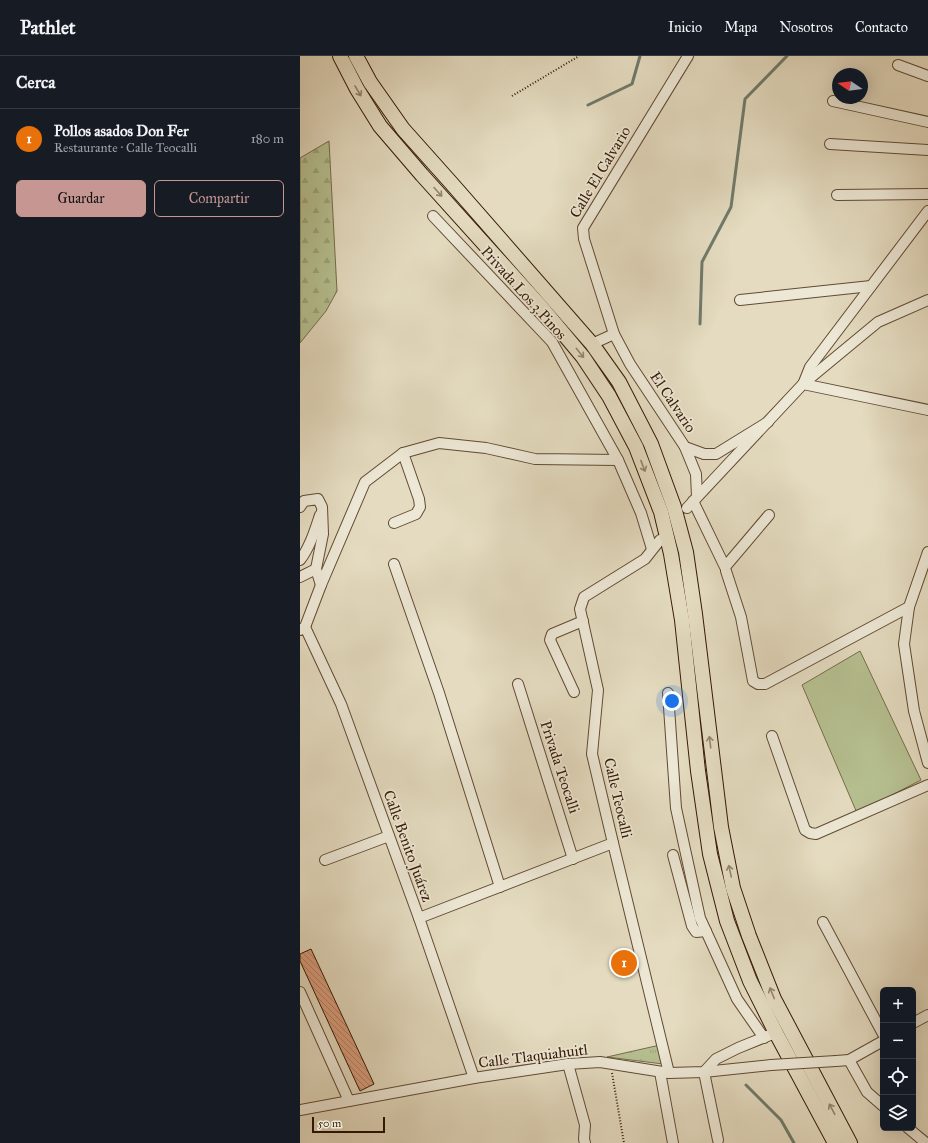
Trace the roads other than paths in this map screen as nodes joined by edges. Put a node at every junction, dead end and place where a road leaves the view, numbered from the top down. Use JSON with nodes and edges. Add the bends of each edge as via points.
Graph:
{"nodes":[{"id":1,"x":340,"y":56,"type":"edge"},
{"id":2,"x":356,"y":56,"type":"edge"},
{"id":3,"x":688,"y":56,"type":"edge"},
{"id":4,"x":898,"y":65,"type":"dead end"},
{"id":5,"x":928,"y":76,"type":"edge"},
{"id":6,"x":847,"y":104,"type":"edge"},
{"id":7,"x":928,"y":122,"type":"edge"},
{"id":8,"x":830,"y":144,"type":"dead end"},
{"id":9,"x":928,"y":150,"type":"edge"},
{"id":10,"x":928,"y":194,"type":"edge"},
{"id":11,"x":836,"y":195,"type":"dead end"},
{"id":12,"x":928,"y":212,"type":"edge"},
{"id":13,"x":433,"y":216,"type":"dead end"},
{"id":14,"x":871,"y":286,"type":"junction"},
{"id":15,"x":740,"y":300,"type":"dead end"},
{"id":16,"x":928,"y":300,"type":"edge"},
{"id":17,"x":614,"y":334,"type":"junction"},
{"id":18,"x":592,"y":344,"type":"junction"},
{"id":19,"x":803,"y":384,"type":"junction"},
{"id":20,"x":928,"y":410,"type":"edge"},
{"id":21,"x":768,"y":422,"type":"junction"},
{"id":22,"x":685,"y":447,"type":"junction"},
{"id":23,"x":403,"y":453,"type":"junction"},
{"id":24,"x":618,"y":460,"type":"junction"},
{"id":25,"x":692,"y":502,"type":"junction"},
{"id":26,"x":300,"y":507,"type":"edge"},
{"id":27,"x":322,"y":507,"type":"junction"},
{"id":28,"x":769,"y":515,"type":"dead end"},
{"id":29,"x":394,"y":523,"type":"dead end"},
{"id":30,"x":660,"y":540,"type":"dead end"},
{"id":31,"x":652,"y":549,"type":"junction"},
{"id":32,"x":928,"y":552,"type":"edge"},
{"id":33,"x":300,"y":560,"type":"edge"},
{"id":34,"x":394,"y":564,"type":"dead end"},
{"id":35,"x":316,"y":569,"type":"junction"},
{"id":36,"x":726,"y":571,"type":"dead end"},
{"id":37,"x":300,"y":577,"type":"edge"},
{"id":38,"x":321,"y":585,"type":"junction"},
{"id":39,"x":909,"y":607,"type":"junction"},
{"id":40,"x":583,"y":621,"type":"junction"},
{"id":41,"x":302,"y":628,"type":"edge"},
{"id":42,"x":518,"y":684,"type":"dead end"},
{"id":43,"x":574,"y":692,"type":"dead end"},
{"id":44,"x":668,"y":693,"type":"dead end"},
{"id":45,"x":772,"y":736,"type":"dead end"},
{"id":46,"x":928,"y":762,"type":"edge"},
{"id":47,"x":928,"y":785,"type":"edge"},
{"id":48,"x":389,"y":836,"type":"junction"},
{"id":49,"x":613,"y":843,"type":"junction"},
{"id":50,"x":674,"y":855,"type":"dead end"},
{"id":51,"x":573,"y":858,"type":"junction"},
{"id":52,"x":325,"y":860,"type":"dead end"},
{"id":53,"x":500,"y":887,"type":"junction"},
{"id":54,"x":419,"y":918,"type":"junction"},
{"id":55,"x":823,"y":922,"type":"dead end"},
{"id":56,"x":706,"y":931,"type":"junction"},
{"id":57,"x":300,"y":992,"type":"edge"},
{"id":58,"x":928,"y":1015,"type":"edge"},
{"id":59,"x":916,"y":1021,"type":"edge"},
{"id":60,"x":880,"y":1028,"type":"edge"},
{"id":61,"x":770,"y":1035,"type":"junction"},
{"id":62,"x":880,"y":1042,"type":"edge"},
{"id":63,"x":849,"y":1060,"type":"junction"},
{"id":64,"x":568,"y":1064,"type":"junction"},
{"id":65,"x":665,"y":1072,"type":"junction"},
{"id":66,"x":704,"y":1072,"type":"junction"},
{"id":67,"x":474,"y":1078,"type":"junction"},
{"id":68,"x":349,"y":1101,"type":"junction"},
{"id":69,"x":880,"y":1103,"type":"edge"},
{"id":70,"x":300,"y":1110,"type":"edge"},
{"id":71,"x":912,"y":1131,"type":"edge"},
{"id":72,"x":718,"y":1140,"type":"dead end"},
{"id":73,"x":585,"y":1143,"type":"edge"},
{"id":74,"x":673,"y":1143,"type":"edge"},
{"id":75,"x":835,"y":1143,"type":"edge"},
{"id":76,"x":850,"y":1143,"type":"edge"},
{"id":77,"x":926,"y":1143,"type":"edge"}],
"edges":[{"from":1,"to":61,"type":"highway","one_way":true,"via":[[356,89],[380,126],[583,357],[609,396],[636,447],[661,512],[671,554],[682,620],[698,771],[710,854],[727,921]]},
{"from":2,"to":18,"type":"highway","via":[[370,82],[403,129]]},
{"from":3,"to":17,"type":"street","name":"Calle El Calvario","via":[[583,228],[584,239]]},
{"from":4,"to":5,"type":"street"},
{"from":6,"to":7,"type":"street"},
{"from":8,"to":9,"type":"street"},
{"from":10,"to":11,"type":"street"},
{"from":12,"to":14,"type":"street"},
{"from":13,"to":24,"type":"street","name":"Privada Los 3 Pinos","via":[[552,342]]},
{"from":14,"to":15,"type":"street"},
{"from":14,"to":19,"type":"street","via":[[810,367]]},
{"from":16,"to":19,"type":"street","via":[[878,322]]},
{"from":17,"to":18,"type":"street"},
{"from":17,"to":22,"type":"street","name":"El Calvario","via":[[630,364]]},
{"from":76,"to":18,"type":"highway","one_way":true,"via":[[774,999],[749,936],[734,888],[721,827],[686,552],[674,507],[651,444],[619,382]]},
{"from":19,"to":20,"type":"street"},
{"from":19,"to":21,"type":"street"},
{"from":21,"to":22,"type":"street","name":"El Calvario","via":[[716,454],[704,454]]},
{"from":21,"to":25,"type":"street"},
{"from":22,"to":25,"type":"street","via":[[696,474]]},
{"from":23,"to":24,"type":"street","via":[[439,443],[486,448],[534,458]]},
{"from":23,"to":29,"type":"street","via":[[420,499],[420,507],[416,514]]},
{"from":23,"to":38,"type":"street","via":[[365,482]]},
{"from":24,"to":31,"type":"street","name":"Privada Los 3 Pinos","via":[[641,514]]},
{"from":25,"to":28,"type":"street","via":[[725,567]]},
{"from":26,"to":27,"type":"street","via":[[304,501],[318,499]]},
{"from":27,"to":33,"type":"street","via":[[316,527]]},
{"from":27,"to":35,"type":"street","via":[[323,534]]},
{"from":30,"to":31,"type":"street","name":"Calle Teocalli"},
{"from":31,"to":40,"type":"street","name":"Calle Teocalli","via":[[645,559],[584,597],[580,609]]},
{"from":32,"to":39,"type":"street"},
{"from":34,"to":53,"type":"street","via":[[440,692]]},
{"from":35,"to":37,"type":"street"},
{"from":35,"to":38,"type":"street"},
{"from":36,"to":39,"type":"street","via":[[741,617],[754,681],[758,684],[765,684]]},
{"from":38,"to":41,"type":"street"},
{"from":39,"to":46,"type":"street","via":[[904,644],[914,711]]},
{"from":40,"to":43,"type":"street","via":[[552,634],[550,640]]},
{"from":40,"to":49,"type":"street","name":"Calle Teocalli","via":[[598,690],[592,754]]},
{"from":41,"to":48,"type":"street","name":"Calle Benito Juárez","via":[[341,704]]},
{"from":42,"to":51,"type":"street","name":"Privada Teocalli"},
{"from":44,"to":56,"type":"street","via":[[676,808],[700,918]]},
{"from":45,"to":47,"type":"street","via":[[805,830],[810,833],[816,834]]},
{"from":48,"to":52,"type":"street"},
{"from":48,"to":54,"type":"street","name":"Calle Benito Juárez"},
{"from":49,"to":51,"type":"street"},
{"from":49,"to":65,"type":"street","name":"Calle Teocalli"},
{"from":50,"to":56,"type":"street","via":[[692,926],[696,932]]},
{"from":51,"to":53,"type":"street"},
{"from":53,"to":54,"type":"street"},
{"from":54,"to":67,"type":"street","name":"Calle Benito Juárez"},
{"from":55,"to":60,"type":"street"},
{"from":56,"to":61,"type":"street","via":[[737,999]]},
{"from":57,"to":68,"type":"street"},
{"from":58,"to":59,"type":"street"},
{"from":61,"to":66,"type":"street","via":[[716,1059]]},
{"from":61,"to":75,"type":"highway"},
{"from":62,"to":63,"type":"street"},
{"from":63,"to":66,"type":"street","name":"Calle Tlaquiahuitl","bridge":true},
{"from":63,"to":69,"type":"street","via":[[867,1092]]},
{"from":64,"to":65,"type":"street","name":"Calle Tlaquiahuitl","via":[[600,1062]]},
{"from":64,"to":67,"type":"street","name":"Calle Tlaquiahuitl"},
{"from":64,"to":73,"type":"street","via":[[585,1125]]},
{"from":65,"to":66,"type":"street","name":"Calle Tlaquiahuitl"},
{"from":65,"to":74,"type":"street","name":"Calle Teocalli"},
{"from":66,"to":72,"type":"street"},
{"from":67,"to":68,"type":"street","name":"Calle Tlaquiahuitl"},
{"from":68,"to":70,"type":"street","name":"Calle Tlaquiahuitl"},
{"from":71,"to":77,"type":"street"}]}
